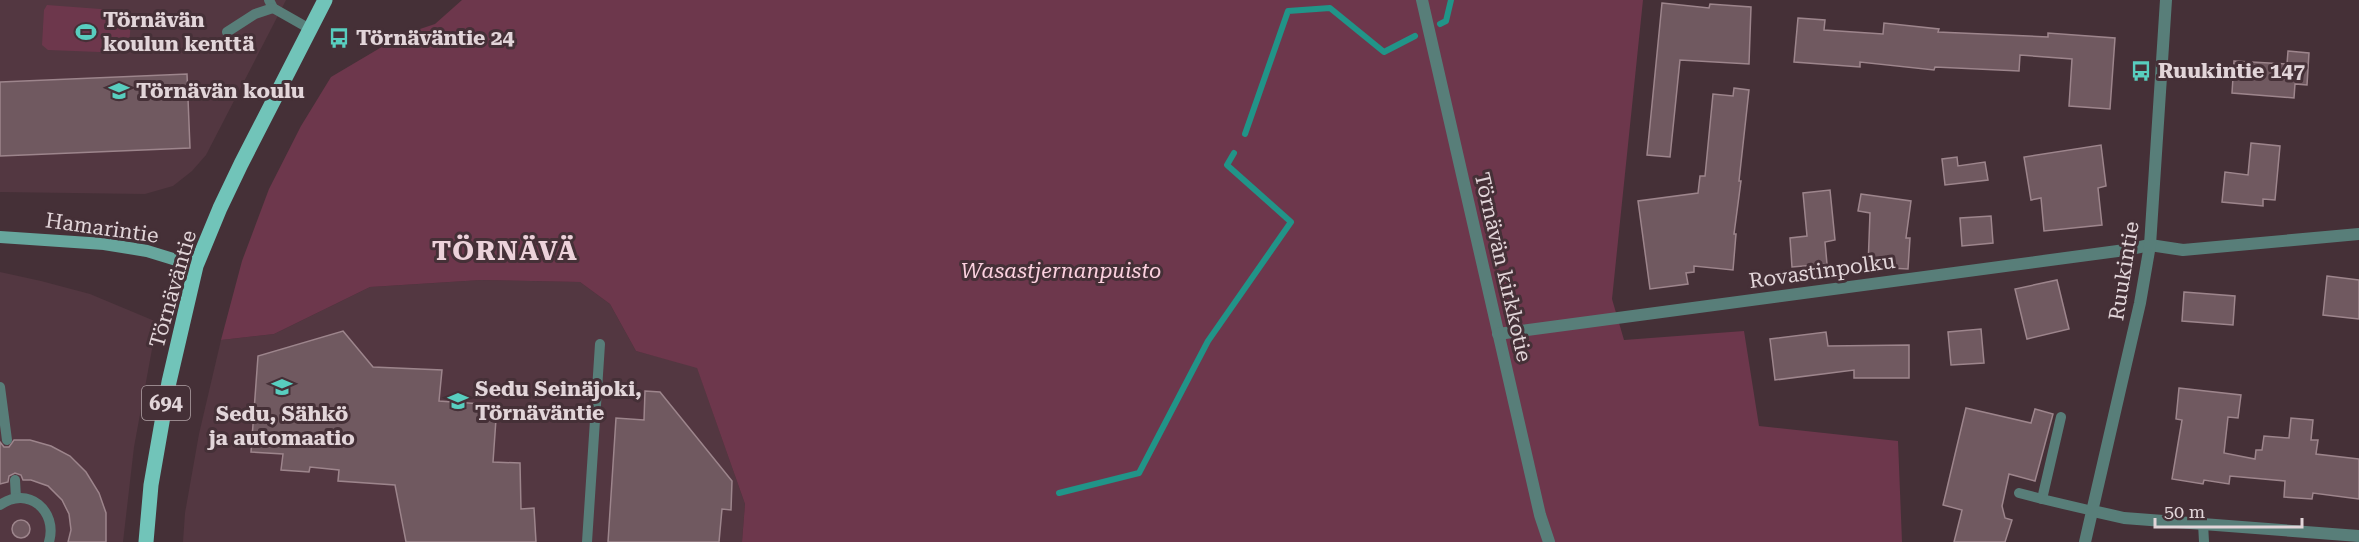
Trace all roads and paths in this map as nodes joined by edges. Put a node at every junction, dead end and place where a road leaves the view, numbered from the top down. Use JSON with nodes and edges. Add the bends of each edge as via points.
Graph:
{"nodes":[{"id":1,"x":325,"y":0,"type":"edge"},
{"id":2,"x":1422,"y":0,"type":"edge"},
{"id":3,"x":2166,"y":0,"type":"edge"},
{"id":4,"x":271,"y":4,"type":"edge"},
{"id":5,"x":310,"y":29,"type":"junction"},
{"id":6,"x":227,"y":32,"type":"dead end"},
{"id":7,"x":2359,"y":234,"type":"edge"},
{"id":8,"x":0,"y":237,"type":"edge"},
{"id":9,"x":2150,"y":244,"type":"junction"},
{"id":10,"x":196,"y":266,"type":"junction"},
{"id":11,"x":1498,"y":334,"type":"junction"},
{"id":12,"x":600,"y":344,"type":"dead end"},
{"id":13,"x":0,"y":387,"type":"edge"},
{"id":14,"x":2061,"y":417,"type":"dead end"},
{"id":15,"x":7,"y":440,"type":"dead end"},
{"id":16,"x":15,"y":480,"type":"dead end"},
{"id":17,"x":2019,"y":493,"type":"dead end"},
{"id":18,"x":16,"y":498,"type":"junction"},
{"id":19,"x":2042,"y":499,"type":"junction"},
{"id":20,"x":0,"y":505,"type":"edge"},
{"id":21,"x":2093,"y":512,"type":"junction"},
{"id":22,"x":2203,"y":523,"type":"junction"},
{"id":23,"x":2359,"y":536,"type":"edge"},
{"id":24,"x":2332,"y":537,"type":"edge"},
{"id":25,"x":49,"y":542,"type":"edge"},
{"id":26,"x":146,"y":542,"type":"edge"},
{"id":27,"x":587,"y":542,"type":"edge"},
{"id":28,"x":1549,"y":542,"type":"edge"},
{"id":29,"x":2085,"y":542,"type":"edge"},
{"id":30,"x":2204,"y":542,"type":"edge"}],
"edges":[{"from":1,"to":5,"type":"main road","name":"Törnäväntie"},
{"from":2,"to":11,"type":"street","name":"Törnävän kirkkotie"},
{"from":3,"to":9,"type":"street","name":"Ruukintie"},
{"from":4,"to":5,"type":"lane"},
{"from":4,"to":6,"type":"lane"},
{"from":5,"to":10,"type":"main road","name":"Törnäväntie","via":[[220,208]]},
{"from":7,"to":9,"type":"street","via":[[2183,250]]},
{"from":8,"to":10,"type":"main road","name":"Hamarintie","via":[[104,244],[147,251]]},
{"from":9,"to":11,"type":"street","name":"Rovastinpolku"},
{"from":9,"to":21,"type":"street","name":"Ruukintie"},
{"from":10,"to":26,"type":"main road","name":"Törnäväntie","number":"694","via":[[169,382],[151,484]]},
{"from":11,"to":28,"type":"street","name":"Törnävän kirkkotie"},
{"from":12,"to":27,"type":"lane"},
{"from":13,"to":15,"type":"lane"},
{"from":14,"to":19,"type":"lane"},
{"from":16,"to":18,"type":"lane"},
{"from":17,"to":19,"type":"lane"},
{"from":18,"to":20,"type":"lane"},
{"from":18,"to":25,"type":"lane","via":[[26,498],[43,508],[52,530]]},
{"from":19,"to":21,"type":"lane"},
{"from":21,"to":22,"type":"street"},
{"from":21,"to":29,"type":"street","name":"Ruukintie"},
{"from":22,"to":24,"type":"street"},
{"from":22,"to":30,"type":"lane"},
{"from":23,"to":24,"type":"street"}]}
